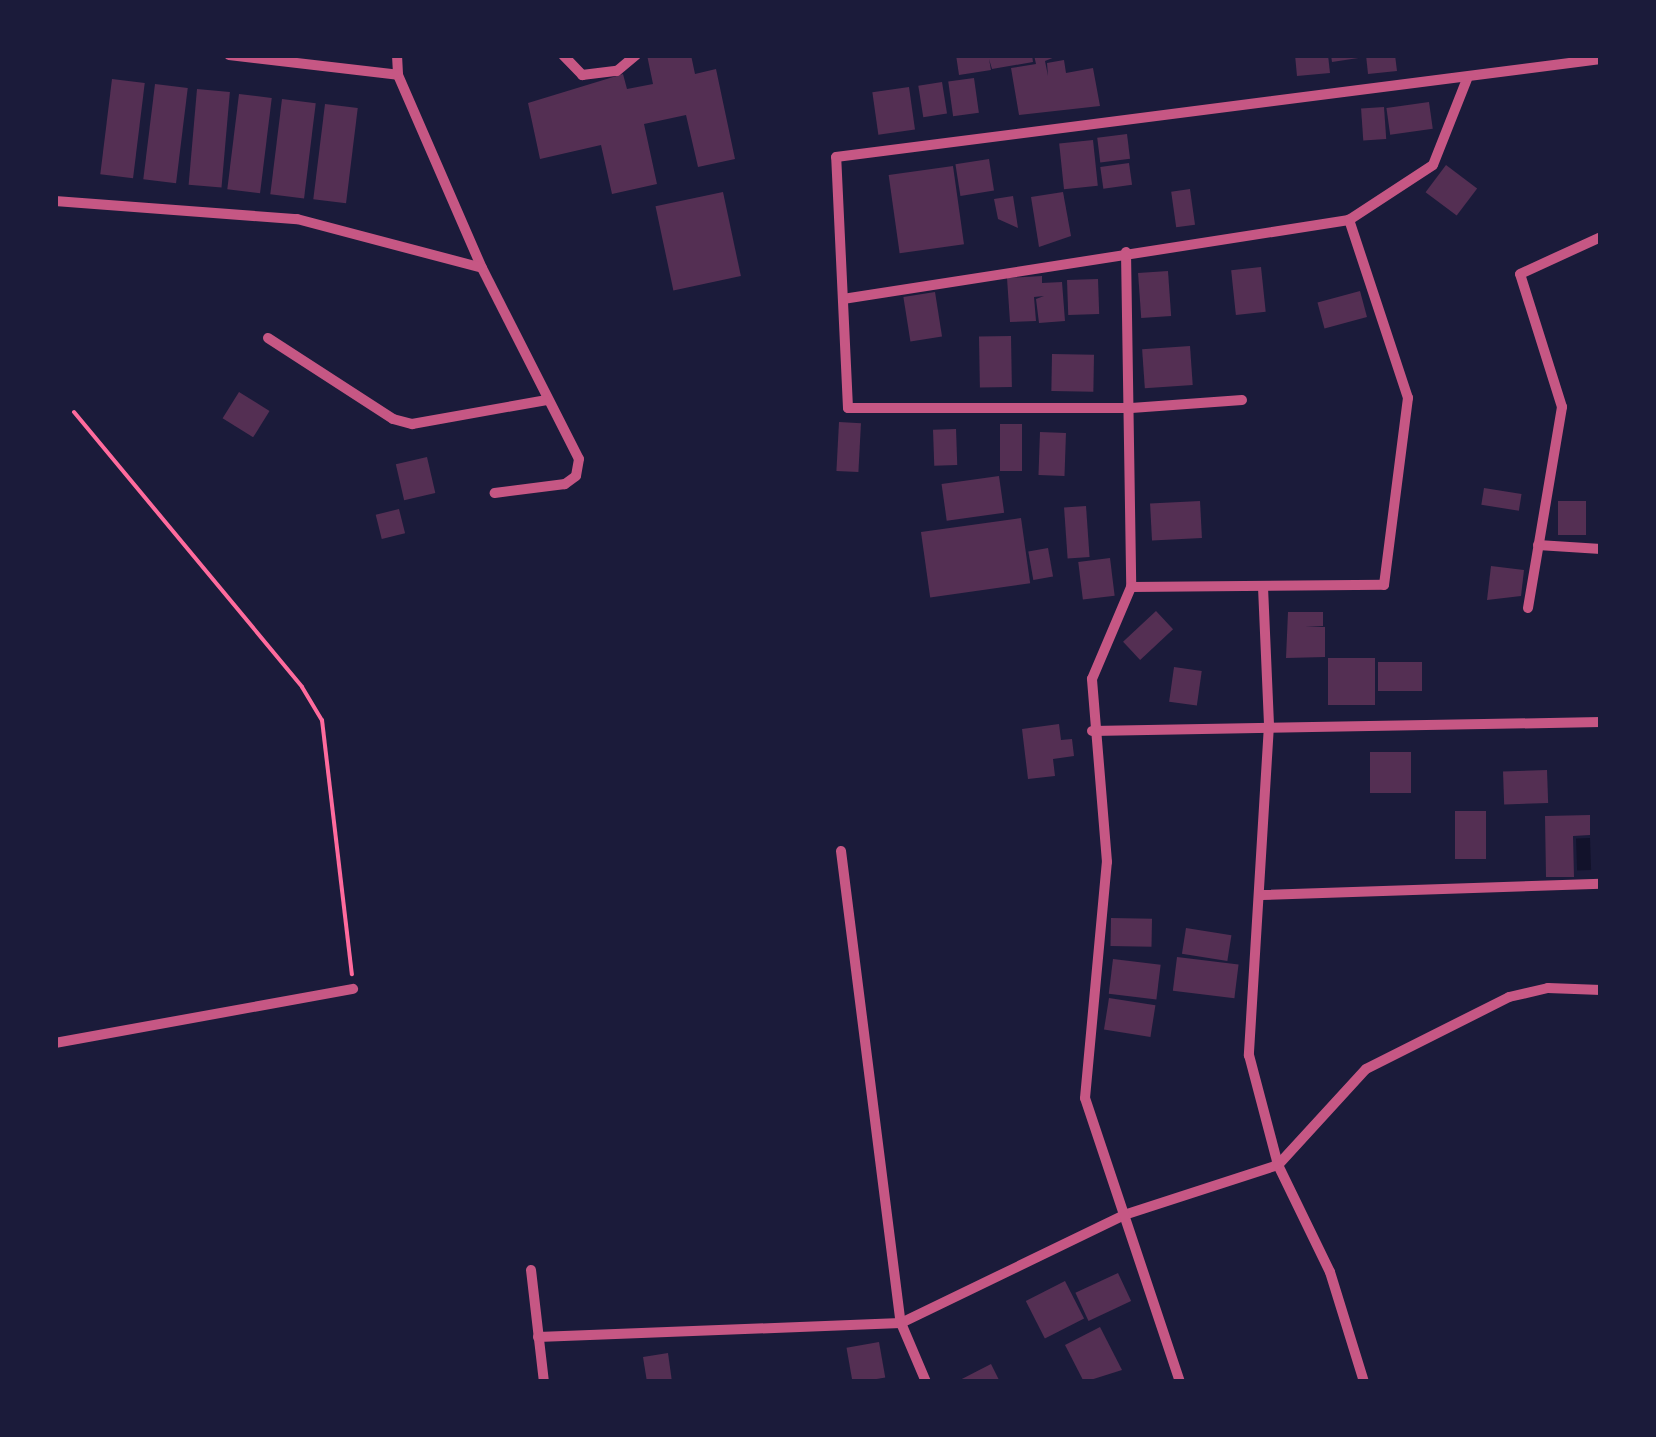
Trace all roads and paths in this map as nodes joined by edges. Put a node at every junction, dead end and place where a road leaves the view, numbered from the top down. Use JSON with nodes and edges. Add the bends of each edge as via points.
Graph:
{"nodes":[{"id":1,"x":229,"y":55,"type":"edge"},
{"id":2,"x":397,"y":55,"type":"edge"},
{"id":3,"x":562,"y":55,"type":"edge"},
{"id":4,"x":636,"y":55,"type":"edge"},
{"id":5,"x":1601,"y":59,"type":"edge"},
{"id":6,"x":398,"y":75,"type":"junction"},
{"id":7,"x":1467,"y":79,"type":"junction"},
{"id":8,"x":55,"y":201,"type":"edge"},
{"id":9,"x":1349,"y":220,"type":"junction"},
{"id":10,"x":1601,"y":237,"type":"edge"},
{"id":11,"x":1126,"y":252,"type":"junction"},
{"id":12,"x":482,"y":268,"type":"junction"},
{"id":13,"x":843,"y":299,"type":"junction"},
{"id":14,"x":268,"y":338,"type":"dead end"},
{"id":15,"x":547,"y":400,"type":"junction"},
{"id":16,"x":1242,"y":400,"type":"dead end"},
{"id":17,"x":1131,"y":408,"type":"junction"},
{"id":18,"x":74,"y":412,"type":"dead end"},
{"id":19,"x":495,"y":493,"type":"dead end"},
{"id":20,"x":1538,"y":545,"type":"junction"},
{"id":21,"x":1601,"y":549,"type":"edge"},
{"id":22,"x":1131,"y":586,"type":"junction"},
{"id":23,"x":1263,"y":586,"type":"junction"},
{"id":24,"x":1528,"y":608,"type":"dead end"},
{"id":25,"x":1601,"y":722,"type":"edge"},
{"id":26,"x":1269,"y":725,"type":"junction"},
{"id":27,"x":1092,"y":731,"type":"junction"},
{"id":28,"x":840,"y":850,"type":"dead end"},
{"id":29,"x":1601,"y":884,"type":"edge"},
{"id":30,"x":1262,"y":895,"type":"junction"},
{"id":31,"x":353,"y":988,"type":"joint"},
{"id":32,"x":1601,"y":990,"type":"edge"},
{"id":33,"x":55,"y":1044,"type":"edge"},
{"id":34,"x":1278,"y":1166,"type":"junction"},
{"id":35,"x":1124,"y":1215,"type":"junction"},
{"id":36,"x":531,"y":1270,"type":"dead end"},
{"id":37,"x":901,"y":1323,"type":"junction"},
{"id":38,"x":538,"y":1337,"type":"junction"},
{"id":39,"x":544,"y":1382,"type":"edge"},
{"id":40,"x":926,"y":1382,"type":"edge"},
{"id":41,"x":1180,"y":1382,"type":"edge"},
{"id":42,"x":1364,"y":1382,"type":"edge"}],
"edges":[{"from":1,"to":6,"type":"street"},
{"from":2,"to":6,"type":"street"},
{"from":3,"to":4,"type":"street","via":[[575,72],[599,75]]},
{"from":5,"to":7,"type":"street"},
{"from":6,"to":12,"type":"street"},
{"from":7,"to":9,"type":"street","via":[[1433,165]]},
{"from":7,"to":13,"type":"street","via":[[836,157]]},
{"from":8,"to":12,"type":"street","via":[[297,219]]},
{"from":9,"to":11,"type":"street"},
{"from":9,"to":23,"type":"street","via":[[1408,398],[1384,586]]},
{"from":10,"to":20,"type":"street","via":[[1520,274],[1562,407]]},
{"from":11,"to":13,"type":"street"},
{"from":11,"to":17,"type":"street"},
{"from":12,"to":15,"type":"street"},
{"from":13,"to":17,"type":"street","via":[[848,408]]},
{"from":14,"to":15,"type":"street","via":[[393,420],[412,424]]},
{"from":15,"to":19,"type":"street","via":[[579,459],[576,476],[565,484]]},
{"from":16,"to":17,"type":"street"},
{"from":17,"to":22,"type":"street"},
{"from":18,"to":31,"type":"path","via":[[302,687],[322,720]]},
{"from":20,"to":21,"type":"street"},
{"from":20,"to":24,"type":"street"},
{"from":22,"to":23,"type":"street"},
{"from":22,"to":27,"type":"street","via":[[1092,680]]},
{"from":23,"to":26,"type":"street"},
{"from":25,"to":26,"type":"street"},
{"from":26,"to":27,"type":"street"},
{"from":26,"to":30,"type":"street"},
{"from":27,"to":35,"type":"street","via":[[1106,862],[1085,1098]]},
{"from":28,"to":37,"type":"street"},
{"from":29,"to":30,"type":"street"},
{"from":30,"to":34,"type":"street","via":[[1249,1054]]},
{"from":31,"to":33,"type":"street"},
{"from":32,"to":34,"type":"street","via":[[1548,988],[1508,997],[1394,1053],[1334,1100]]},
{"from":34,"to":35,"type":"street"},
{"from":34,"to":42,"type":"street","via":[[1330,1272]]},
{"from":35,"to":37,"type":"street"},
{"from":35,"to":41,"type":"street"},
{"from":36,"to":38,"type":"street"},
{"from":37,"to":38,"type":"street"},
{"from":37,"to":40,"type":"street"},
{"from":38,"to":39,"type":"street"}]}
